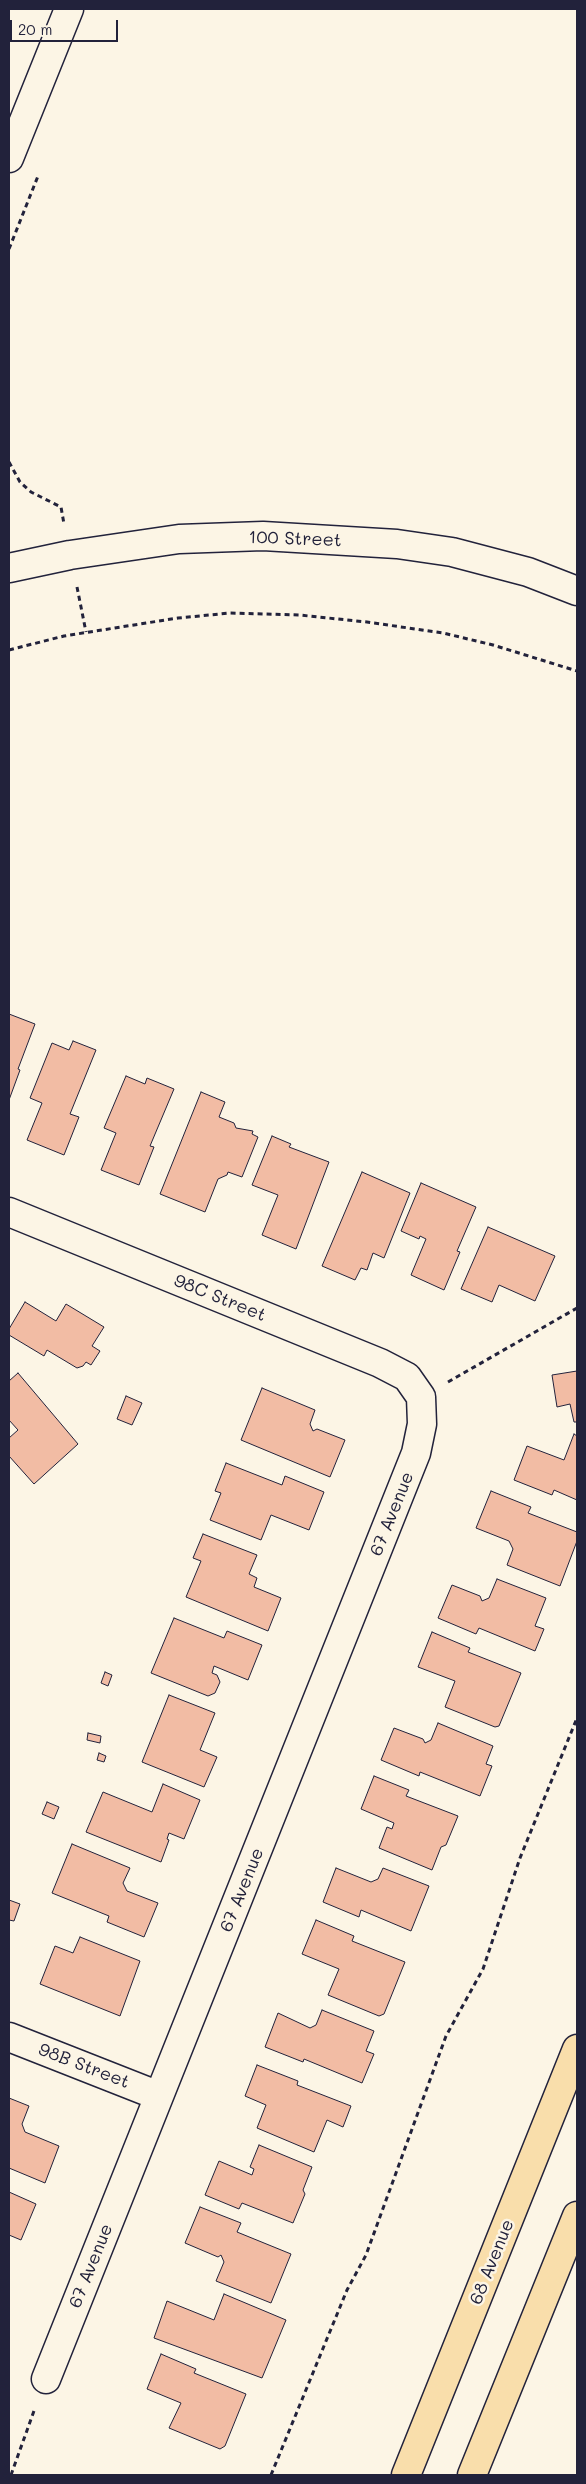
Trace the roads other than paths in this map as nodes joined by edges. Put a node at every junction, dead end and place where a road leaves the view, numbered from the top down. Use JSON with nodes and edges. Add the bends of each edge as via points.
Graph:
{"nodes":[{"id":1,"x":69,"y":9,"type":"edge"},
{"id":2,"x":9,"y":158,"type":"edge"},
{"id":3,"x":9,"y":568,"type":"edge"},
{"id":4,"x":577,"y":591,"type":"edge"},
{"id":5,"x":9,"y":1212,"type":"edge"},
{"id":6,"x":422,"y":1397,"type":"joint"},
{"id":7,"x":9,"y":2037,"type":"edge"},
{"id":8,"x":577,"y":2049,"type":"edge"},
{"id":9,"x":159,"y":2096,"type":"junction"},
{"id":10,"x":577,"y":2216,"type":"edge"},
{"id":11,"x":46,"y":2379,"type":"road end"},
{"id":12,"x":406,"y":2475,"type":"edge"},
{"id":13,"x":472,"y":2475,"type":"edge"}],
"edges":[{"from":1,"to":2,"type":"street"},
{"from":3,"to":4,"type":"street","name":"100 Street","via":[[70,555],[179,539],[263,536],[397,544],[452,552],[528,572]]},
{"from":5,"to":6,"type":"street","name":"98C Street","via":[[380,1363],[408,1378]]},
{"from":6,"to":9,"type":"street","name":"67 Avenue","via":[[422,1424],[416,1453]]},
{"from":7,"to":9,"type":"street","name":"98B Street"},
{"from":8,"to":12,"type":"main road","name":"68 Avenue"},
{"from":9,"to":11,"type":"street","name":"67 Avenue"},
{"from":10,"to":13,"type":"main road"}]}
